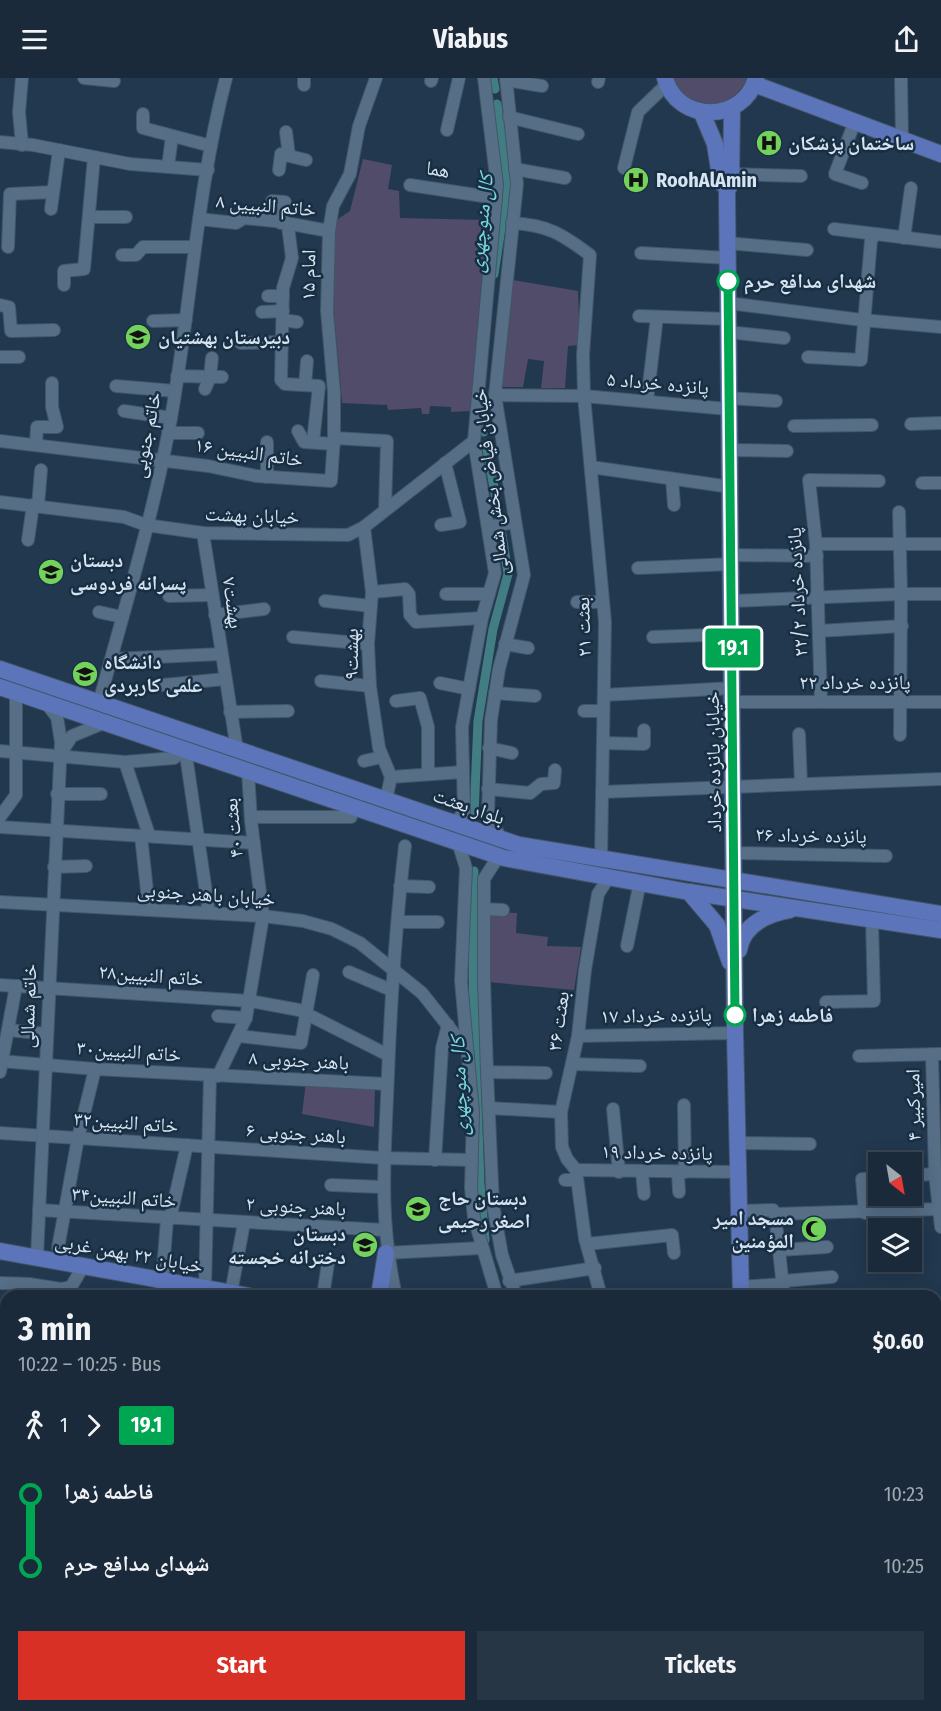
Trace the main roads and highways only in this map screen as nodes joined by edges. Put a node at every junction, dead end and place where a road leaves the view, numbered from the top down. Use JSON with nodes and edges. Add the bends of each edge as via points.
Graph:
{"nodes":[{"id":1,"x":666,"y":81,"type":"edge"},
{"id":2,"x":755,"y":81,"type":"edge"},
{"id":3,"x":732,"y":108,"type":"junction"},
{"id":4,"x":702,"y":113,"type":"junction"},
{"id":5,"x":941,"y":154,"type":"edge"},
{"id":6,"x":729,"y":183,"type":"junction"},
{"id":7,"x":0,"y":669,"type":"edge"},
{"id":8,"x":8,"y":690,"type":"edge"},
{"id":9,"x":324,"y":787,"type":"junction"},
{"id":10,"x":735,"y":853,"type":"junction"},
{"id":11,"x":703,"y":876,"type":"junction"},
{"id":12,"x":735,"y":880,"type":"junction"},
{"id":13,"x":681,"y":885,"type":"junction"},
{"id":14,"x":736,"y":898,"type":"junction"},
{"id":15,"x":800,"y":908,"type":"junction"},
{"id":16,"x":941,"y":914,"type":"edge"},
{"id":17,"x":941,"y":930,"type":"edge"},
{"id":18,"x":736,"y":976,"type":"junction"},
{"id":19,"x":0,"y":1251,"type":"edge"},
{"id":20,"x":386,"y":1253,"type":"road end"},
{"id":21,"x":162,"y":1288,"type":"edge"},
{"id":22,"x":190,"y":1290,"type":"edge"},
{"id":23,"x":380,"y":1290,"type":"edge"},
{"id":24,"x":741,"y":1290,"type":"edge"}],
"edges":[{"from":1,"to":4,"type":"main road","via":[[684,105]]},
{"from":2,"to":3,"type":"main road"},
{"from":2,"to":5,"type":"main road"},
{"from":3,"to":4,"type":"main road"},
{"from":3,"to":6,"type":"main road","name":"خیابان پانزده خرداد"},
{"from":4,"to":6,"type":"main road","name":"خیابان پانزده خرداد","via":[[715,144],[721,184]]},
{"from":6,"to":10,"type":"main road","name":"خیابان پانزده خرداد"},
{"from":7,"to":9,"type":"main road","name":"بلوار بعثت","via":[[237,750]]},
{"from":8,"to":9,"type":"main road","name":"بلوار بعثت","via":[[248,771]]},
{"from":9,"to":13,"type":"main road","name":"بلوار بعثت","via":[[386,800],[501,839],[601,858]]},
{"from":9,"to":13,"type":"main road","name":"بلوار بعثت","via":[[498,856],[601,876]]},
{"from":10,"to":11,"type":"main road","via":[[723,866]]},
{"from":10,"to":12,"type":"main road","name":"خیابان پانزده خرداد"},
{"from":11,"to":12,"type":"main road","name":"بلوار بعثت"},
{"from":11,"to":13,"type":"main road","name":"بلوار بعثت"},
{"from":12,"to":14,"type":"main road","name":"خیابان پانزده خرداد"},
{"from":12,"to":16,"type":"main road","name":"بلوار بعثت"},
{"from":13,"to":14,"type":"main road","name":"بلوار بعثت"},
{"from":13,"to":18,"type":"main road","via":[[717,925]]},
{"from":14,"to":15,"type":"main road","name":"بلوار بعثت"},
{"from":14,"to":18,"type":"main road","name":"خیابان پانزده خرداد"},
{"from":15,"to":17,"type":"main road","name":"بلوار بعثت"},
{"from":15,"to":18,"type":"main road","via":[[763,918],[745,933]]},
{"from":18,"to":24,"type":"main road","name":"خیابان پانزده خرداد"},
{"from":19,"to":21,"type":"main road","name":"خیابان ۲۲ بهمن غربی","via":[[84,1265]]},
{"from":20,"to":23,"type":"main road"},
{"from":21,"to":22,"type":"main road","name":"خیابان ۲۲ بهمن غربی"}]}
